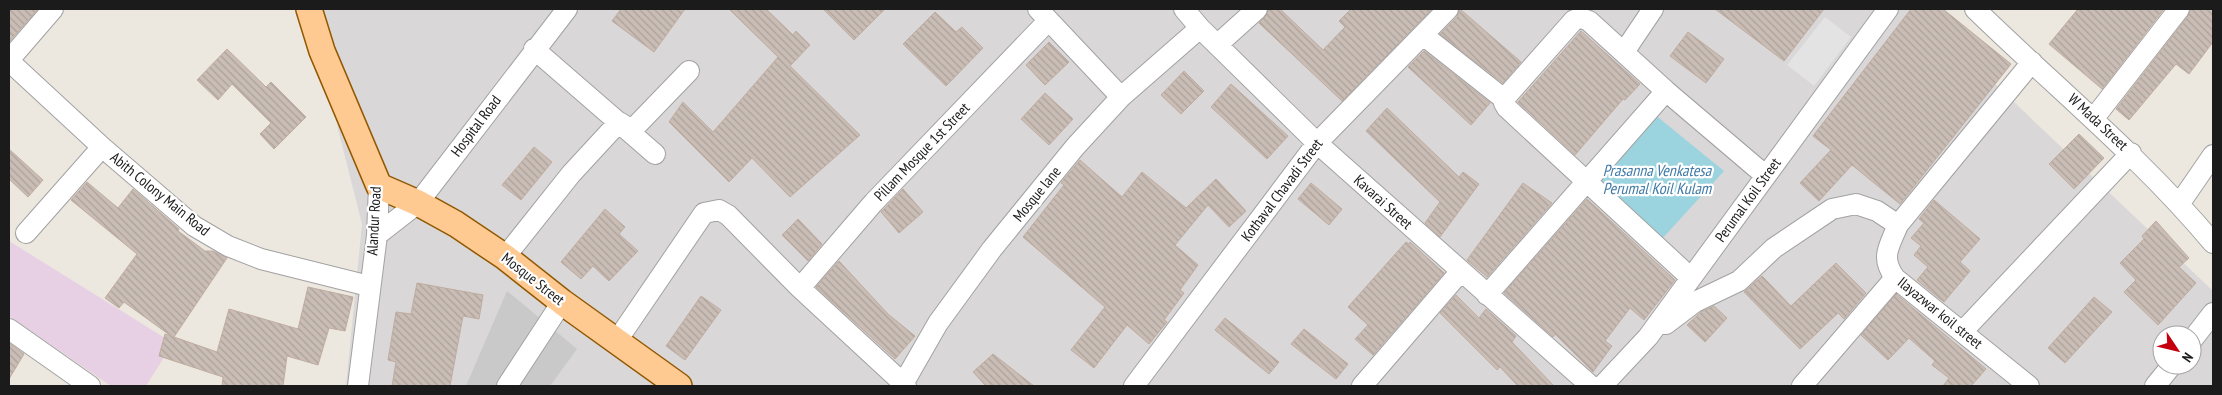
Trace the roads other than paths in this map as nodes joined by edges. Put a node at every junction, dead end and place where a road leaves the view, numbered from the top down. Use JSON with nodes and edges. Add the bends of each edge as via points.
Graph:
{"nodes":[{"id":1,"x":53,"y":9,"type":"edge"},
{"id":2,"x":308,"y":9,"type":"edge"},
{"id":3,"x":567,"y":9,"type":"edge"},
{"id":4,"x":1184,"y":9,"type":"edge"},
{"id":5,"x":1257,"y":9,"type":"edge"},
{"id":6,"x":1448,"y":9,"type":"edge"},
{"id":7,"x":1653,"y":9,"type":"edge"},
{"id":8,"x":1888,"y":9,"type":"edge"},
{"id":9,"x":1975,"y":9,"type":"edge"},
{"id":10,"x":2179,"y":9,"type":"edge"},
{"id":11,"x":1043,"y":15,"type":"edge"},
{"id":12,"x":1200,"y":28,"type":"junction"},
{"id":13,"x":1423,"y":35,"type":"junction"},
{"id":14,"x":1218,"y":45,"type":"junction"},
{"id":15,"x":534,"y":49,"type":"junction"},
{"id":16,"x":1624,"y":52,"type":"junction"},
{"id":17,"x":2032,"y":62,"type":"junction"},
{"id":18,"x":11,"y":66,"type":"edge"},
{"id":19,"x":689,"y":72,"type":"dead end"},
{"id":20,"x":1666,"y":91,"type":"junction"},
{"id":21,"x":1121,"y":98,"type":"junction"},
{"id":22,"x":1504,"y":99,"type":"junction"},
{"id":23,"x":2094,"y":118,"type":"junction"},
{"id":24,"x":619,"y":122,"type":"junction"},
{"id":25,"x":1317,"y":143,"type":"junction"},
{"id":26,"x":102,"y":147,"type":"junction"},
{"id":27,"x":2131,"y":153,"type":"junction"},
{"id":28,"x":656,"y":154,"type":"dead end"},
{"id":29,"x":2213,"y":155,"type":"edge"},
{"id":30,"x":1766,"y":176,"type":"junction"},
{"id":31,"x":1587,"y":180,"type":"junction"},
{"id":32,"x":378,"y":186,"type":"junction"},
{"id":33,"x":418,"y":203,"type":"junction"},
{"id":34,"x":2180,"y":203,"type":"junction"},
{"id":35,"x":1898,"y":225,"type":"junction"},
{"id":36,"x":26,"y":233,"type":"dead end"},
{"id":37,"x":377,"y":235,"type":"junction"},
{"id":38,"x":2213,"y":243,"type":"edge"},
{"id":39,"x":505,"y":257,"type":"junction"},
{"id":40,"x":1461,"y":271,"type":"junction"},
{"id":41,"x":1691,"y":278,"type":"junction"},
{"id":42,"x":1895,"y":278,"type":"junction"},
{"id":43,"x":368,"y":286,"type":"junction"},
{"id":44,"x":800,"y":288,"type":"junction"},
{"id":45,"x":1486,"y":295,"type":"junction"},
{"id":46,"x":562,"y":302,"type":"junction"},
{"id":47,"x":2213,"y":313,"type":"edge"},
{"id":48,"x":2202,"y":327,"type":"edge"},
{"id":49,"x":9,"y":329,"type":"edge"},
{"id":50,"x":1963,"y":331,"type":"junction"},
{"id":51,"x":1648,"y":337,"type":"junction"},
{"id":52,"x":616,"y":342,"type":"junction"},
{"id":53,"x":2164,"y":375,"type":"edge"},
{"id":54,"x":904,"y":385,"type":"edge"},
{"id":55,"x":90,"y":386,"type":"edge"},
{"id":56,"x":358,"y":386,"type":"edge"},
{"id":57,"x":507,"y":386,"type":"edge"},
{"id":58,"x":679,"y":386,"type":"edge"},
{"id":59,"x":1134,"y":386,"type":"edge"},
{"id":60,"x":1362,"y":386,"type":"edge"},
{"id":61,"x":1591,"y":386,"type":"edge"},
{"id":62,"x":1602,"y":386,"type":"edge"},
{"id":63,"x":1802,"y":386,"type":"edge"},
{"id":64,"x":2029,"y":386,"type":"edge"},
{"id":65,"x":2155,"y":386,"type":"edge"}],
"edges":[{"from":1,"to":18,"type":"street"},
{"from":2,"to":32,"type":"main road","name":"Alandur Road"},
{"from":3,"to":15,"type":"street","name":"Hospital Road"},
{"from":4,"to":12,"type":"street","name":"Kavarai Street"},
{"from":5,"to":14,"type":"street"},
{"from":6,"to":13,"type":"street","name":"Kothaval Chavadi Street"},
{"from":7,"to":16,"type":"street"},
{"from":8,"to":30,"type":"street","name":"Perumal Koil Street"},
{"from":9,"to":17,"type":"street","name":"W Mada Street"},
{"from":10,"to":23,"type":"street"},
{"from":11,"to":21,"type":"street"},
{"from":11,"to":44,"type":"street","name":"Pillam Mosque 1st Street"},
{"from":12,"to":14,"type":"street","name":"Kavarai Street"},
{"from":12,"to":21,"type":"street","name":"Mosque lane"},
{"from":13,"to":22,"type":"street"},
{"from":13,"to":25,"type":"street","name":"Kothaval Chavadi Street"},
{"from":14,"to":25,"type":"street","name":"Kavarai Street"},
{"from":15,"to":24,"type":"street"},
{"from":15,"to":33,"type":"street","name":"Hospital Road"},
{"from":16,"to":20,"type":"street"},
{"from":16,"to":22,"type":"street","via":[[1589,21],[1574,20]]},
{"from":17,"to":23,"type":"street","name":"W Mada Street"},
{"from":17,"to":35,"type":"street","name":"Ilayazwar koil street"},
{"from":18,"to":26,"type":"street","name":"Abith Colony Main Road"},
{"from":19,"to":24,"type":"street","via":[[632,130]]},
{"from":20,"to":30,"type":"street"},
{"from":20,"to":31,"type":"street"},
{"from":21,"to":54,"type":"street","name":"Mosque lane","via":[[1075,147],[992,249],[938,323]]},
{"from":22,"to":31,"type":"street","via":[[1507,108]]},
{"from":23,"to":27,"type":"street","name":"W Mada Street"},
{"from":24,"to":28,"type":"street"},
{"from":24,"to":39,"type":"street","via":[[571,174]]},
{"from":25,"to":40,"type":"street","name":"Kavarai Street"},
{"from":25,"to":59,"type":"street","name":"Kothaval Chavadi Street"},
{"from":26,"to":36,"type":"street"},
{"from":26,"to":43,"type":"street","name":"Abith Colony Main Road","via":[[194,226],[228,246]]},
{"from":27,"to":34,"type":"street","name":"W Mada Street"},
{"from":27,"to":50,"type":"street"},
{"from":29,"to":34,"type":"street"},
{"from":30,"to":41,"type":"street","name":"Perumal Koil Street"},
{"from":31,"to":41,"type":"street"},
{"from":31,"to":45,"type":"street"},
{"from":32,"to":33,"type":"main road","name":"Mosque Street"},
{"from":32,"to":37,"type":"street","name":"Alandur Road"},
{"from":33,"to":37,"type":"street","name":"Hospital Road"},
{"from":33,"to":39,"type":"main road","name":"Mosque Street"},
{"from":34,"to":38,"type":"street","name":"W Mada Street"},
{"from":35,"to":42,"type":"street","name":"Ilayazwar koil street","via":[[1886,252],[1887,267]]},
{"from":35,"to":51,"type":"street","via":[[1877,211],[1856,204],[1832,209],[1774,248],[1739,281],[1695,302]]},
{"from":37,"to":43,"type":"street","name":"Alandur Road"},
{"from":39,"to":46,"type":"main road","name":"Mosque Street"},
{"from":40,"to":45,"type":"street","name":"Kavarai Street"},
{"from":40,"to":60,"type":"street"},
{"from":41,"to":51,"type":"street","name":"Perumal Koil Street"},
{"from":42,"to":50,"type":"street","name":"Ilayazwar koil street"},
{"from":42,"to":63,"type":"street"},
{"from":43,"to":56,"type":"street","name":"Alandur Road"},
{"from":44,"to":52,"type":"street","via":[[728,215],[719,210],[704,213]]},
{"from":44,"to":54,"type":"street"},
{"from":45,"to":61,"type":"street","name":"Kavarai Street"},
{"from":46,"to":52,"type":"main road","name":"Mosque Street"},
{"from":46,"to":57,"type":"street"},
{"from":47,"to":48,"type":"street"},
{"from":49,"to":55,"type":"street"},
{"from":50,"to":64,"type":"street","name":"Ilayazwar koil street"},
{"from":51,"to":62,"type":"street","name":"Perumal Koil Street"},
{"from":52,"to":58,"type":"main road","name":"Mosque Street"},
{"from":53,"to":65,"type":"street"}]}
